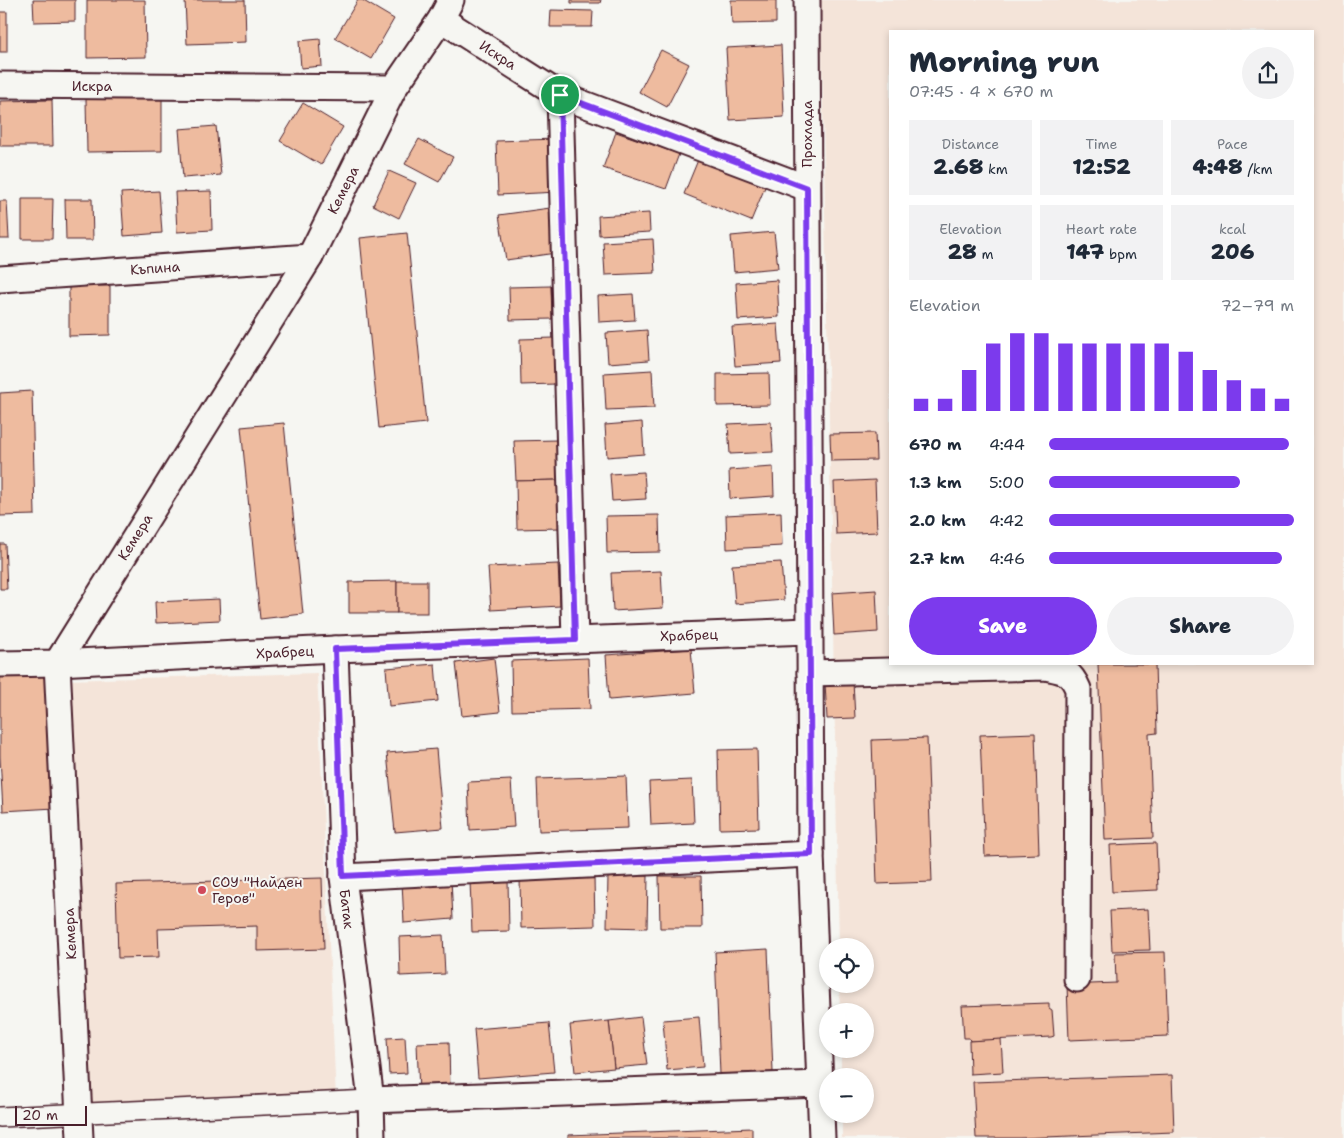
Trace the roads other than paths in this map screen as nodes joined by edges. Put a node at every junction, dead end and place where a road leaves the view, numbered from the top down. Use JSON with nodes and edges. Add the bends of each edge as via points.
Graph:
{"nodes":[{"id":1,"x":807,"y":0,"type":"edge"},
{"id":2,"x":446,"y":9,"type":"edge"},
{"id":3,"x":0,"y":85,"type":"edge"},
{"id":4,"x":394,"y":88,"type":"junction"},
{"id":5,"x":560,"y":95,"type":"junction"},
{"id":6,"x":807,"y":188,"type":"junction"},
{"id":7,"x":310,"y":257,"type":"junction"},
{"id":8,"x":0,"y":279,"type":"edge"},
{"id":9,"x":809,"y":631,"type":"junction"},
{"id":10,"x":575,"y":640,"type":"junction"},
{"id":11,"x":335,"y":649,"type":"junction"},
{"id":12,"x":57,"y":663,"type":"junction"},
{"id":13,"x":0,"y":664,"type":"edge"},
{"id":14,"x":810,"y":673,"type":"junction"},
{"id":15,"x":811,"y":854,"type":"junction"},
{"id":16,"x":343,"y":876,"type":"junction"},
{"id":17,"x":1077,"y":979,"type":"dead end"},
{"id":18,"x":819,"y":1068,"type":"edge"},
{"id":19,"x":819,"y":1084,"type":"edge"},
{"id":20,"x":371,"y":1100,"type":"junction"},
{"id":21,"x":0,"y":1118,"type":"edge"},
{"id":22,"x":821,"y":1123,"type":"edge"},
{"id":23,"x":80,"y":1126,"type":"edge"},
{"id":24,"x":372,"y":1138,"type":"edge"},
{"id":25,"x":822,"y":1138,"type":"edge"}],
"edges":[{"from":1,"to":6,"type":"street","name":"Прохлада"},
{"from":2,"to":4,"type":"street","name":"Кемера"},
{"from":2,"to":5,"type":"street","name":"Искра"},
{"from":3,"to":4,"type":"street","name":"Искра"},
{"from":4,"to":7,"type":"street","name":"Кемера"},
{"from":5,"to":6,"type":"street","name":"Искра"},
{"from":5,"to":10,"type":"street"},
{"from":6,"to":9,"type":"street","name":"Прохлада"},
{"from":7,"to":8,"type":"street","name":"Къпина"},
{"from":7,"to":12,"type":"street","name":"Кемера"},
{"from":9,"to":10,"type":"street","name":"Храбрец"},
{"from":9,"to":14,"type":"street","name":"Прохлада"},
{"from":10,"to":11,"type":"street","name":"Храбрец"},
{"from":11,"to":12,"type":"street","name":"Храбрец"},
{"from":11,"to":16,"type":"street","name":"Батак"},
{"from":12,"to":13,"type":"street","name":"Храбрец"},
{"from":12,"to":23,"type":"street","name":"Кемера"},
{"from":14,"to":15,"type":"street","name":"Прохлада"},
{"from":14,"to":17,"type":"street","via":[[1044,668],[1063,671],[1074,678],[1078,689]]},
{"from":15,"to":16,"type":"street"},
{"from":15,"to":18,"type":"street","name":"Прохлада"},
{"from":16,"to":20,"type":"street","name":"Батак"},
{"from":19,"to":20,"type":"street"},
{"from":20,"to":23,"type":"street"},
{"from":20,"to":24,"type":"street","name":"Батак"},
{"from":21,"to":23,"type":"street"},
{"from":22,"to":25,"type":"street","name":"Прохлада"}]}
